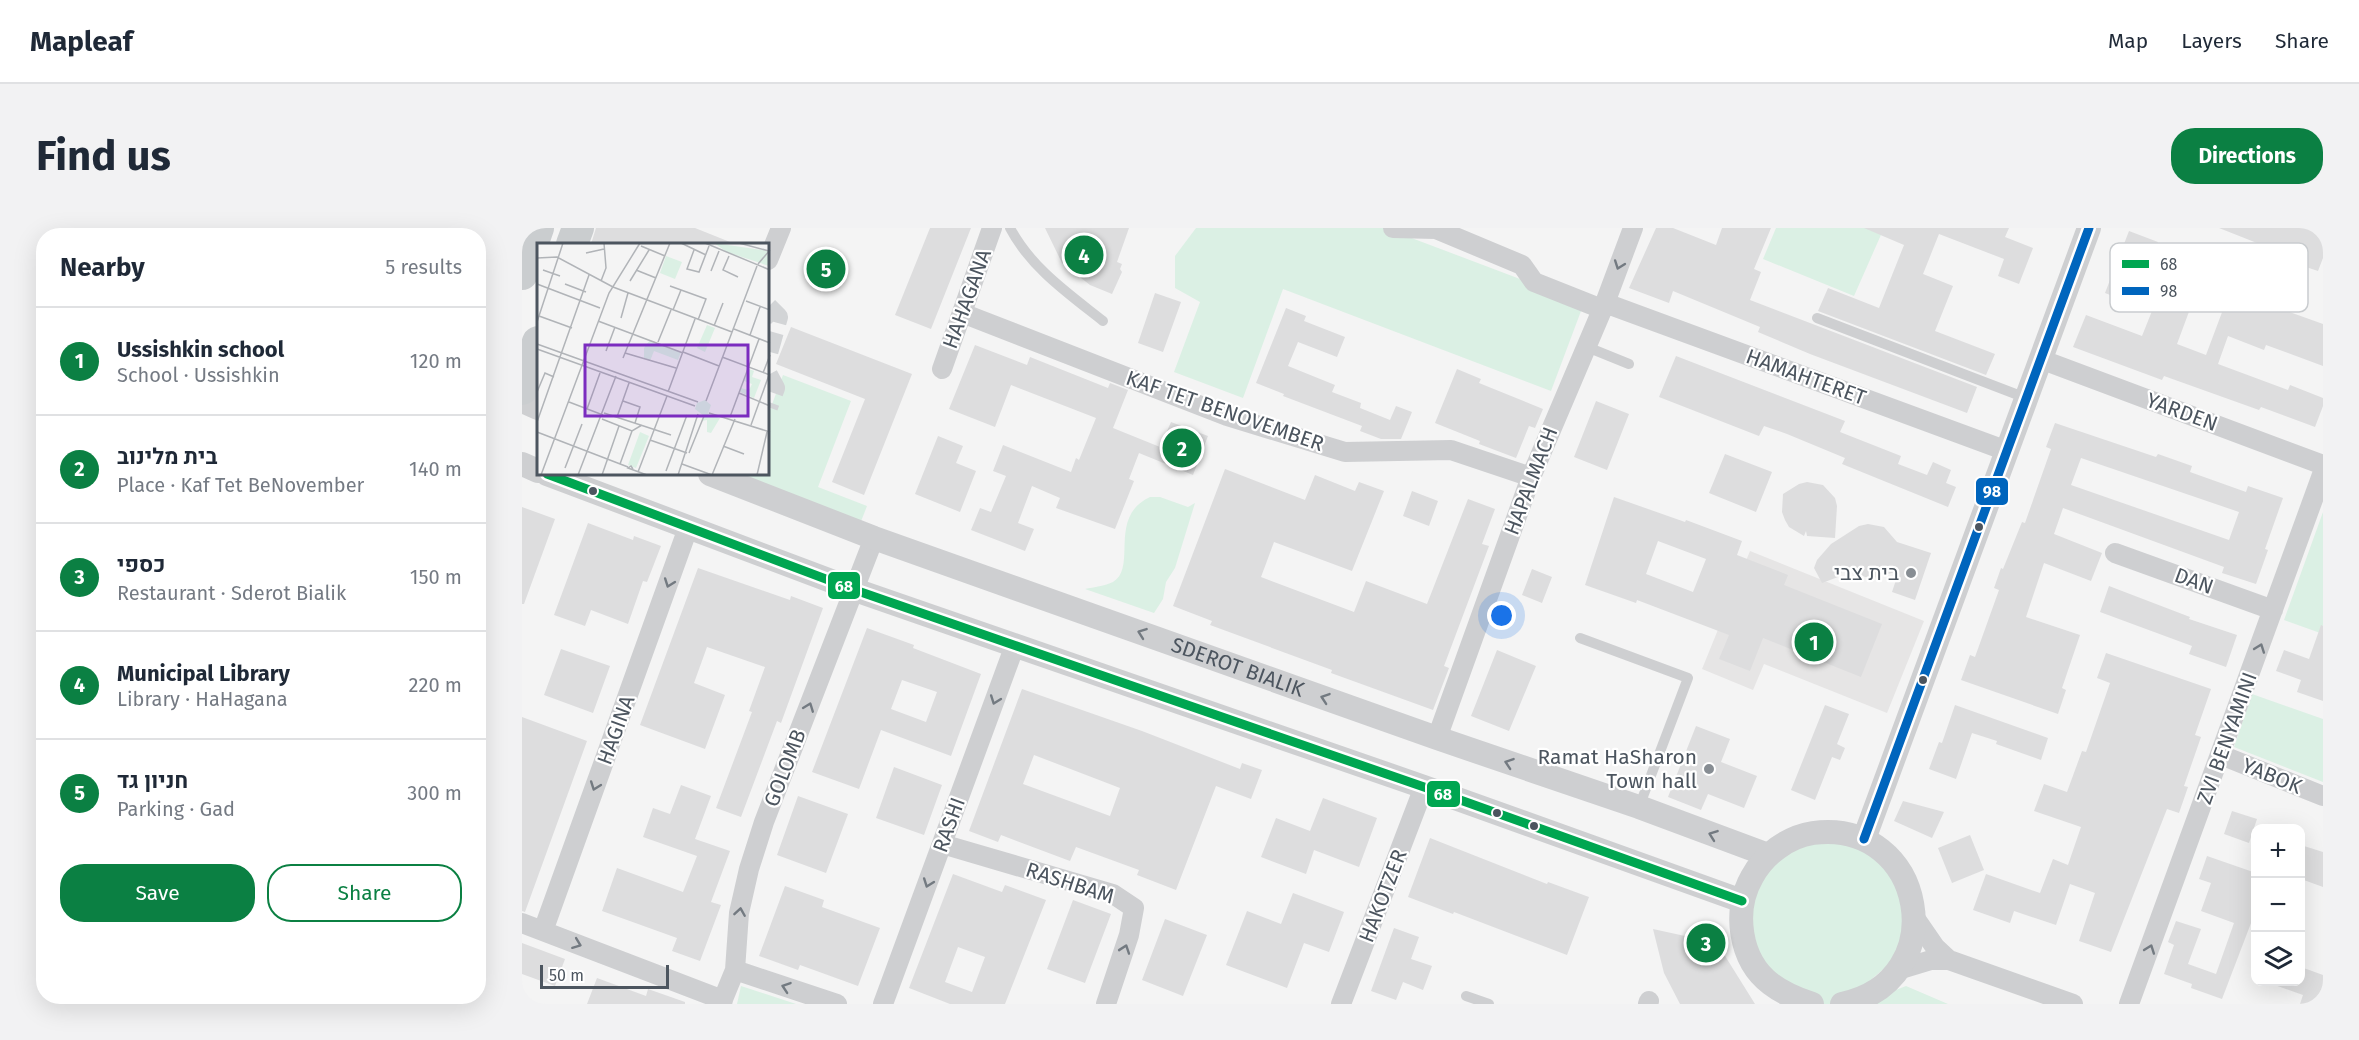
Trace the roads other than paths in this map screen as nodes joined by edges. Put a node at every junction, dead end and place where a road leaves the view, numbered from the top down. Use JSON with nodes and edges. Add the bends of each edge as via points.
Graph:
{"nodes":[{"id":1,"x":578,"y":228,"type":"edge"},
{"id":2,"x":781,"y":228,"type":"edge"},
{"id":3,"x":992,"y":228,"type":"edge"},
{"id":4,"x":1010,"y":228,"type":"edge"},
{"id":5,"x":1393,"y":228,"type":"edge"},
{"id":6,"x":1633,"y":228,"type":"edge"},
{"id":7,"x":2085,"y":229,"type":"edge"},
{"id":8,"x":572,"y":243,"type":"edge"},
{"id":9,"x":770,"y":255,"type":"edge"},
{"id":10,"x":1604,"y":306,"type":"junction"},
{"id":11,"x":962,"y":313,"type":"junction"},
{"id":12,"x":1817,"y":318,"type":"dead end"},
{"id":13,"x":1103,"y":321,"type":"dead end"},
{"id":14,"x":537,"y":345,"type":"edge"},
{"id":15,"x":1587,"y":347,"type":"junction"},
{"id":16,"x":2040,"y":359,"type":"junction"},
{"id":17,"x":1629,"y":364,"type":"dead end"},
{"id":18,"x":942,"y":369,"type":"dead end"},
{"id":19,"x":522,"y":389,"type":"edge"},
{"id":20,"x":2026,"y":398,"type":"junction"},
{"id":21,"x":522,"y":401,"type":"edge"},
{"id":22,"x":537,"y":408,"type":"edge"},
{"id":23,"x":2007,"y":451,"type":"junction"},
{"id":24,"x":522,"y":464,"type":"edge"},
{"id":25,"x":2323,"y":465,"type":"edge"},
{"id":26,"x":537,"y":471,"type":"edge"},
{"id":27,"x":2323,"y":472,"type":"edge"},
{"id":28,"x":552,"y":476,"type":"edge"},
{"id":29,"x":715,"y":476,"type":"edge"},
{"id":30,"x":1531,"y":477,"type":"junction"},
{"id":31,"x":688,"y":528,"type":"junction"},
{"id":32,"x":874,"y":538,"type":"junction"},
{"id":33,"x":2115,"y":553,"type":"dead end"},
{"id":34,"x":855,"y":590,"type":"junction"},
{"id":35,"x":2273,"y":610,"type":"junction"},
{"id":36,"x":1580,"y":638,"type":"dead end"},
{"id":37,"x":1015,"y":645,"type":"junction"},
{"id":38,"x":1437,"y":738,"type":"junction"},
{"id":39,"x":2222,"y":755,"type":"junction"},
{"id":40,"x":1424,"y":788,"type":"junction"},
{"id":41,"x":2323,"y":796,"type":"edge"},
{"id":42,"x":1639,"y":807,"type":"junction"},
{"id":43,"x":1863,"y":839,"type":"junction"},
{"id":44,"x":942,"y":844,"type":"junction"},
{"id":45,"x":1768,"y":855,"type":"junction"},
{"id":46,"x":1742,"y":901,"type":"junction"},
{"id":47,"x":1915,"y":918,"type":"junction"},
{"id":48,"x":522,"y":923,"type":"edge"},
{"id":49,"x":543,"y":931,"type":"junction"},
{"id":50,"x":1949,"y":960,"type":"junction"},
{"id":51,"x":735,"y":970,"type":"junction"},
{"id":52,"x":1898,"y":970,"type":"junction"},
{"id":53,"x":1767,"y":993,"type":"edge"},
{"id":54,"x":1466,"y":996,"type":"dead end"},
{"id":55,"x":722,"y":1002,"type":"edge"},
{"id":56,"x":837,"y":1004,"type":"edge"},
{"id":57,"x":883,"y":1004,"type":"edge"},
{"id":58,"x":1106,"y":1004,"type":"edge"},
{"id":59,"x":1341,"y":1004,"type":"edge"},
{"id":60,"x":1489,"y":1004,"type":"edge"},
{"id":61,"x":1812,"y":1004,"type":"edge"},
{"id":62,"x":1842,"y":1004,"type":"edge"},
{"id":63,"x":2073,"y":1004,"type":"edge"},
{"id":64,"x":2129,"y":1004,"type":"edge"}],
"edges":[{"from":1,"to":8,"type":"main road"},
{"from":2,"to":9,"type":"street"},
{"from":3,"to":11,"type":"street","name":"HAHAGANA"},
{"from":4,"to":13,"type":"lane","via":[[1024,252],[1050,279]]},
{"from":5,"to":10,"type":"street","name":"HAMAHTERET","via":[[1436,230],[1522,264],[1534,282]]},
{"from":6,"to":10,"type":"street","name":"HAPALMACH","one_way":true},
{"from":7,"to":16,"type":"street"},
{"from":10,"to":15,"type":"street","name":"HAPALMACH"},
{"from":10,"to":23,"type":"street","name":"HAMAHTERET"},
{"from":11,"to":18,"type":"street","name":"HAHAGANA"},
{"from":11,"to":30,"type":"street","name":"KAF TET BENOVEMBER","via":[[1227,416],[1346,452],[1451,450]]},
{"from":12,"to":20,"type":"lane"},
{"from":14,"to":19,"type":"main road"},
{"from":15,"to":17,"type":"lane"},
{"from":15,"to":30,"type":"street","name":"HAPALMACH"},
{"from":16,"to":20,"type":"street"},
{"from":16,"to":25,"type":"street","name":"YARDEN"},
{"from":20,"to":23,"type":"street"},
{"from":21,"to":22,"type":"street"},
{"from":23,"to":43,"type":"street"},
{"from":24,"to":26,"type":"street"},
{"from":27,"to":35,"type":"street","name":"ZVI BENYAMINI"},
{"from":28,"to":31,"type":"street"},
{"from":29,"to":32,"type":"street","name":"SDEROT BIALIK"},
{"from":30,"to":38,"type":"street","name":"HAPALMACH"},
{"from":31,"to":34,"type":"street"},
{"from":31,"to":49,"type":"street","name":"HAGINA","one_way":true},
{"from":32,"to":34,"type":"street","name":"GOLOMB"},
{"from":38,"to":32,"type":"street","name":"SDEROT BIALIK","one_way":true},
{"from":33,"to":35,"type":"street","name":"DAN"},
{"from":34,"to":37,"type":"street"},
{"from":51,"to":34,"type":"street","name":"GOLOMB","one_way":true,"via":[[739,913],[749,869]]},
{"from":39,"to":35,"type":"street","name":"ZVI BENYAMINI","one_way":true},
{"from":36,"to":42,"type":"lane","via":[[1688,678]]},
{"from":37,"to":40,"type":"street"},
{"from":37,"to":44,"type":"street","name":"RASHI","one_way":true},
{"from":42,"to":38,"type":"street","name":"SDEROT BIALIK","one_way":true},
{"from":39,"to":41,"type":"street","name":"YABOK"},
{"from":64,"to":39,"type":"street","name":"ZVI BENYAMINI","one_way":true},
{"from":40,"to":46,"type":"street"},
{"from":40,"to":59,"type":"street","name":"HAKOTZER"},
{"from":45,"to":42,"type":"street","name":"SDEROT BIALIK","one_way":true},
{"from":43,"to":45,"type":"street","via":[[1827,832],[1805,834]]},
{"from":43,"to":47,"type":"street","via":[[1896,865],[1910,890]]},
{"from":44,"to":57,"type":"street","name":"RASHI","one_way":true},
{"from":58,"to":44,"type":"street","name":"RASHBAM","one_way":true,"via":[[1134,908],[1113,894]]},
{"from":45,"to":46,"type":"street","via":[[1756,868]]},
{"from":46,"to":53,"type":"street","via":[[1741,931]]},
{"from":47,"to":50,"type":"street"},
{"from":47,"to":52,"type":"street","via":[[1911,946]]},
{"from":48,"to":49,"type":"street"},
{"from":49,"to":55,"type":"street","one_way":true},
{"from":50,"to":52,"type":"street","via":[[1931,960]]},
{"from":50,"to":63,"type":"street"},
{"from":51,"to":55,"type":"street","name":"GOLOMB"},
{"from":56,"to":51,"type":"street","one_way":true},
{"from":52,"to":62,"type":"street","via":[[1871,994]]},
{"from":53,"to":61,"type":"street"},
{"from":54,"to":60,"type":"lane"}]}
